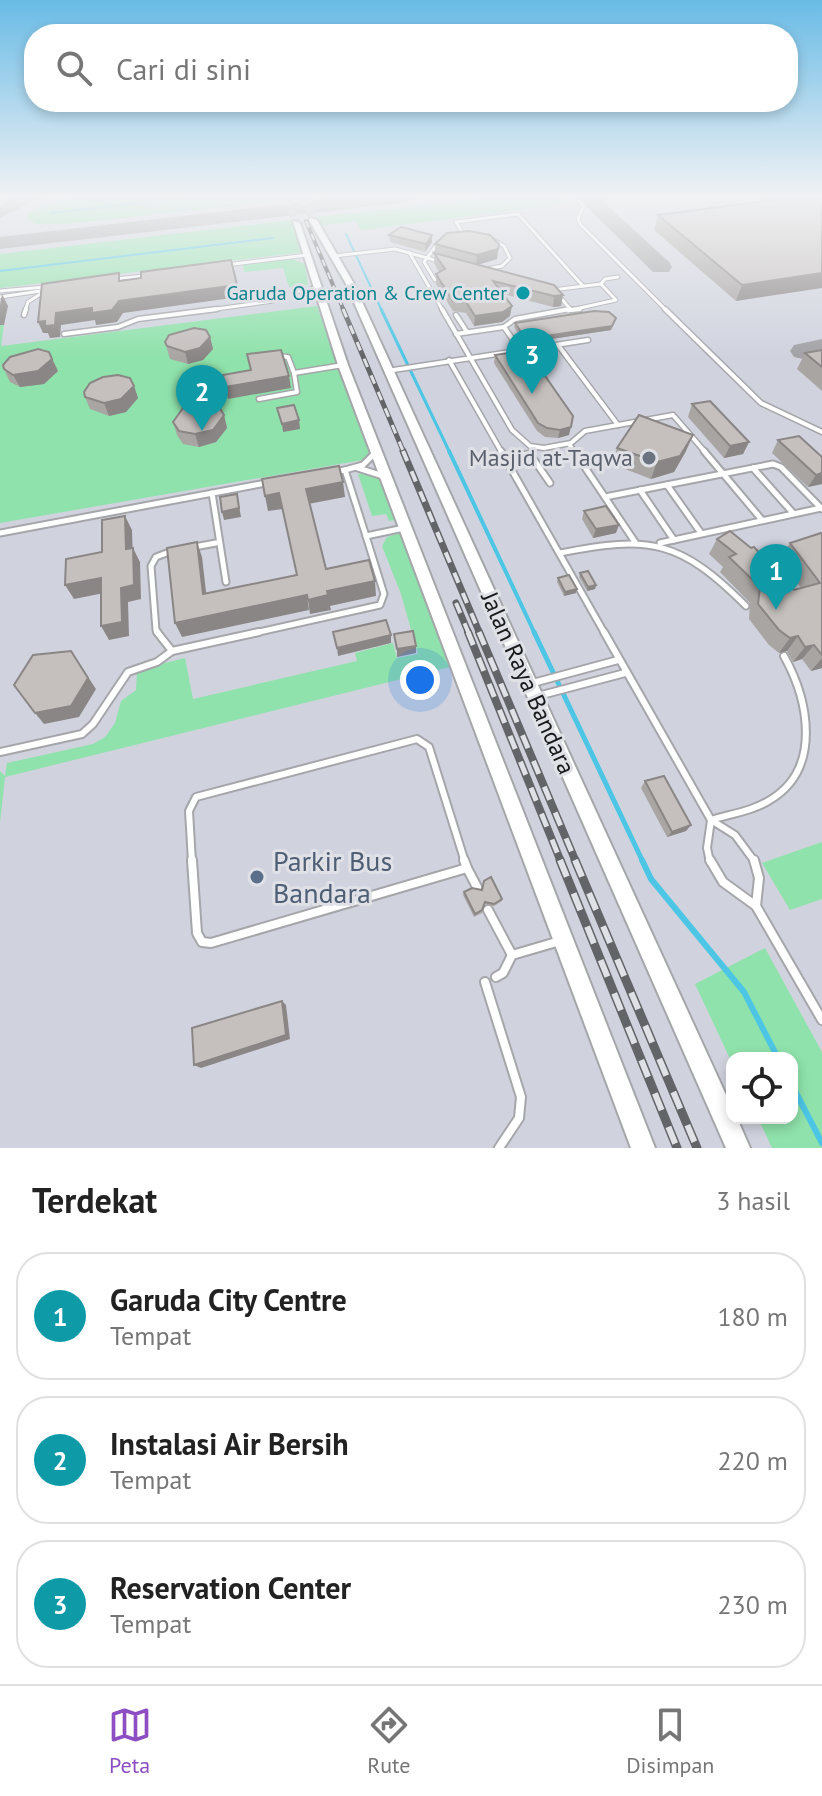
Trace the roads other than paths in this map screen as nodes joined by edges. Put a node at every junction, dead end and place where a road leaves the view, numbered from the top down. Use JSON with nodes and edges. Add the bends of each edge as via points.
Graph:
{"nodes":[{"id":1,"x":306,"y":250,"type":"edge"},
{"id":2,"x":333,"y":250,"type":"edge"},
{"id":3,"x":388,"y":250,"type":"edge"},
{"id":4,"x":398,"y":250,"type":"edge"},
{"id":5,"x":435,"y":250,"type":"edge"},
{"id":6,"x":506,"y":250,"type":"edge"},
{"id":7,"x":551,"y":250,"type":"edge"},
{"id":8,"x":606,"y":250,"type":"edge"},
{"id":9,"x":409,"y":252,"type":"junction"},
{"id":10,"x":308,"y":255,"type":"junction"},
{"id":11,"x":337,"y":255,"type":"junction"},
{"id":12,"x":427,"y":258,"type":"junction"},
{"id":13,"x":441,"y":262,"type":"edge"},
{"id":14,"x":219,"y":266,"type":"edge"},
{"id":15,"x":476,"y":269,"type":"edge"},
{"id":16,"x":484,"y":273,"type":"edge"},
{"id":17,"x":156,"y":274,"type":"edge"},
{"id":18,"x":498,"y":277,"type":"edge"},
{"id":19,"x":618,"y":277,"type":"dead end"},
{"id":20,"x":110,"y":280,"type":"edge"},
{"id":21,"x":435,"y":280,"type":"edge"},
{"id":22,"x":601,"y":284,"type":"junction"},
{"id":23,"x":584,"y":286,"type":"junction"},
{"id":24,"x":540,"y":287,"type":"edge"},
{"id":25,"x":55,"y":288,"type":"edge"},
{"id":26,"x":316,"y":288,"type":"junction"},
{"id":27,"x":47,"y":289,"type":"junction"},
{"id":28,"x":0,"y":291,"type":"edge"},
{"id":29,"x":553,"y":291,"type":"junction"},
{"id":30,"x":293,"y":292,"type":"dead end"},
{"id":31,"x":284,"y":293,"type":"dead end"},
{"id":32,"x":0,"y":297,"type":"edge"},
{"id":33,"x":571,"y":310,"type":"junction"},
{"id":34,"x":24,"y":315,"type":"dead end"},
{"id":35,"x":456,"y":315,"type":"dead end"},
{"id":36,"x":504,"y":327,"type":"junction"},
{"id":37,"x":467,"y":332,"type":"junction"},
{"id":38,"x":64,"y":334,"type":"dead end"},
{"id":39,"x":456,"y":334,"type":"junction"},
{"id":40,"x":588,"y":340,"type":"dead end"},
{"id":41,"x":558,"y":345,"type":"junction"},
{"id":42,"x":520,"y":350,"type":"junction"},
{"id":43,"x":270,"y":357,"type":"edge"},
{"id":44,"x":470,"y":358,"type":"junction"},
{"id":45,"x":449,"y":360,"type":"junction"},
{"id":46,"x":343,"y":365,"type":"junction"},
{"id":47,"x":393,"y":370,"type":"junction"},
{"id":48,"x":294,"y":373,"type":"junction"},
{"id":49,"x":259,"y":399,"type":"dead end"},
{"id":50,"x":618,"y":425,"type":"junction"},
{"id":51,"x":822,"y":432,"type":"edge"},
{"id":52,"x":569,"y":444,"type":"junction"},
{"id":53,"x":375,"y":448,"type":"junction"},
{"id":54,"x":504,"y":457,"type":"junction"},
{"id":55,"x":353,"y":468,"type":"junction"},
{"id":56,"x":753,"y":468,"type":"junction"},
{"id":57,"x":345,"y":470,"type":"junction"},
{"id":58,"x":330,"y":473,"type":"edge"},
{"id":59,"x":722,"y":474,"type":"junction"},
{"id":60,"x":388,"y":480,"type":"junction"},
{"id":61,"x":273,"y":483,"type":"edge"},
{"id":62,"x":550,"y":483,"type":"dead end"},
{"id":63,"x":667,"y":485,"type":"junction"},
{"id":64,"x":640,"y":490,"type":"junction"},
{"id":65,"x":212,"y":493,"type":"junction"},
{"id":66,"x":605,"y":497,"type":"junction"},
{"id":67,"x":821,"y":509,"type":"edge"},
{"id":68,"x":794,"y":514,"type":"junction"},
{"id":69,"x":762,"y":520,"type":"junction"},
{"id":70,"x":406,"y":528,"type":"junction"},
{"id":71,"x":0,"y":533,"type":"edge"},
{"id":72,"x":701,"y":533,"type":"junction"},
{"id":73,"x":366,"y":536,"type":"junction"},
{"id":74,"x":674,"y":540,"type":"junction"},
{"id":75,"x":635,"y":542,"type":"junction"},
{"id":76,"x":216,"y":543,"type":"junction"},
{"id":77,"x":655,"y":544,"type":"junction"},
{"id":78,"x":190,"y":548,"type":"edge"},
{"id":79,"x":177,"y":551,"type":"edge"},
{"id":80,"x":560,"y":553,"type":"junction"},
{"id":81,"x":226,"y":582,"type":"dead end"},
{"id":82,"x":746,"y":606,"type":"dead end"},
{"id":83,"x":172,"y":651,"type":"junction"},
{"id":84,"x":784,"y":656,"type":"dead end"},
{"id":85,"x":618,"y":660,"type":"junction"},
{"id":86,"x":625,"y":673,"type":"junction"},
{"id":87,"x":539,"y":689,"type":"junction"},
{"id":88,"x":0,"y":752,"type":"edge"},
{"id":89,"x":711,"y":820,"type":"junction"},
{"id":90,"x":467,"y":868,"type":"junction"},
{"id":91,"x":477,"y":887,"type":"edge"},
{"id":92,"x":756,"y":906,"type":"junction"},
{"id":93,"x":488,"y":910,"type":"dead end"},
{"id":94,"x":565,"y":940,"type":"junction"},
{"id":95,"x":512,"y":955,"type":"junction"},
{"id":96,"x":496,"y":977,"type":"dead end"},
{"id":97,"x":485,"y":982,"type":"dead end"},
{"id":98,"x":822,"y":1020,"type":"edge"},
{"id":99,"x":499,"y":1148,"type":"edge"},
{"id":100,"x":643,"y":1148,"type":"edge"},
{"id":101,"x":738,"y":1148,"type":"edge"}],
"edges":[{"from":1,"to":10,"type":"street"},
{"from":2,"to":11,"type":"street","name":"Jalan Raya Bandara"},
{"from":3,"to":11,"type":"lane"},
{"from":4,"to":9,"type":"lane"},
{"from":5,"to":12,"type":"lane"},
{"from":6,"to":15,"type":"lane","via":[[509,261]]},
{"from":7,"to":23,"type":"lane"},
{"from":8,"to":51,"type":"lane","via":[[761,403]]},
{"from":9,"to":12,"type":"lane"},
{"from":9,"to":39,"type":"lane"},
{"from":10,"to":14,"type":"lane"},
{"from":10,"to":26,"type":"street"},
{"from":11,"to":47,"type":"street","name":"Jalan Raya Bandara"},
{"from":12,"to":13,"type":"lane"},
{"from":12,"to":21,"type":"lane","via":[[424,262]]},
{"from":16,"to":18,"type":"lane"},
{"from":17,"to":20,"type":"lane"},
{"from":19,"to":22,"type":"lane"},
{"from":22,"to":23,"type":"lane"},
{"from":22,"to":33,"type":"lane","via":[[614,303]]},
{"from":23,"to":29,"type":"lane"},
{"from":24,"to":29,"type":"lane"},
{"from":25,"to":27,"type":"lane"},
{"from":26,"to":30,"type":"lane"},
{"from":26,"to":46,"type":"street"},
{"from":27,"to":28,"type":"lane","via":[[52,287]]},
{"from":27,"to":32,"type":"lane"},
{"from":27,"to":34,"type":"lane","via":[[28,302]]},
{"from":29,"to":33,"type":"lane"},
{"from":31,"to":38,"type":"lane","via":[[275,294],[273,301]]},
{"from":33,"to":36,"type":"lane","via":[[515,319]]},
{"from":35,"to":37,"type":"lane"},
{"from":36,"to":37,"type":"lane"},
{"from":36,"to":42,"type":"lane"},
{"from":37,"to":39,"type":"lane"},
{"from":39,"to":44,"type":"lane"},
{"from":40,"to":41,"type":"lane"},
{"from":41,"to":42,"type":"lane"},
{"from":41,"to":50,"type":"lane"},
{"from":42,"to":44,"type":"lane"},
{"from":43,"to":48,"type":"lane","via":[[288,357]]},
{"from":44,"to":45,"type":"lane"},
{"from":44,"to":52,"type":"lane","via":[[512,430],[526,444]]},
{"from":45,"to":47,"type":"lane"},
{"from":45,"to":54,"type":"lane"},
{"from":46,"to":48,"type":"lane"},
{"from":46,"to":53,"type":"street"},
{"from":47,"to":87,"type":"street","name":"Jalan Raya Bandara"},
{"from":48,"to":49,"type":"lane","via":[[297,392]]},
{"from":50,"to":52,"type":"lane","via":[[583,432]]},
{"from":50,"to":59,"type":"lane","via":[[673,415]]},
{"from":52,"to":66,"type":"lane"},
{"from":53,"to":55,"type":"lane","via":[[372,458]]},
{"from":53,"to":60,"type":"street"},
{"from":54,"to":62,"type":"lane","via":[[530,454]]},
{"from":54,"to":80,"type":"lane"},
{"from":55,"to":57,"type":"lane"},
{"from":55,"to":60,"type":"lane"},
{"from":56,"to":59,"type":"lane"},
{"from":56,"to":67,"type":"lane","via":[[779,465]]},
{"from":56,"to":68,"type":"lane"},
{"from":57,"to":58,"type":"lane"},
{"from":57,"to":73,"type":"lane"},
{"from":59,"to":63,"type":"lane"},
{"from":59,"to":69,"type":"lane"},
{"from":60,"to":70,"type":"street"},
{"from":61,"to":65,"type":"lane"},
{"from":63,"to":64,"type":"lane"},
{"from":63,"to":72,"type":"lane"},
{"from":64,"to":66,"type":"lane"},
{"from":64,"to":74,"type":"lane"},
{"from":65,"to":71,"type":"lane"},
{"from":65,"to":76,"type":"lane"},
{"from":66,"to":75,"type":"lane"},
{"from":67,"to":68,"type":"lane"},
{"from":68,"to":69,"type":"lane"},
{"from":69,"to":72,"type":"lane"},
{"from":70,"to":73,"type":"lane"},
{"from":70,"to":94,"type":"street"},
{"from":72,"to":74,"type":"lane"},
{"from":73,"to":83,"type":"lane","via":[[384,594],[380,605]]},
{"from":74,"to":77,"type":"lane"},
{"from":75,"to":77,"type":"lane"},
{"from":75,"to":80,"type":"lane"},
{"from":76,"to":78,"type":"lane"},
{"from":76,"to":81,"type":"lane"},
{"from":77,"to":82,"type":"lane","via":[[698,561]]},
{"from":79,"to":83,"type":"lane","via":[[160,555],[151,566],[156,630]]},
{"from":80,"to":85,"type":"lane"},
{"from":83,"to":88,"type":"lane","via":[[128,672],[82,734]]},
{"from":84,"to":89,"type":"lane","via":[[813,717],[815,733],[806,767],[772,799]]},
{"from":85,"to":86,"type":"lane"},
{"from":85,"to":87,"type":"lane"},
{"from":86,"to":87,"type":"lane"},
{"from":86,"to":89,"type":"lane"},
{"from":87,"to":101,"type":"street","name":"Jalan Raya Bandara"},
{"from":89,"to":92,"type":"lane","via":[[737,834],[758,868],[762,887]]},
{"from":89,"to":92,"type":"lane","via":[[706,852],[728,890]]},
{"from":90,"to":90,"type":"lane","via":[[429,747],[422,740],[200,794],[189,806],[197,933],[202,942]]},
{"from":90,"to":91,"type":"lane"},
{"from":92,"to":98,"type":"lane"},
{"from":93,"to":95,"type":"lane"},
{"from":94,"to":95,"type":"lane"},
{"from":94,"to":100,"type":"street"},
{"from":95,"to":96,"type":"lane"},
{"from":97,"to":99,"type":"lane","via":[[521,1097],[519,1118]]}]}
